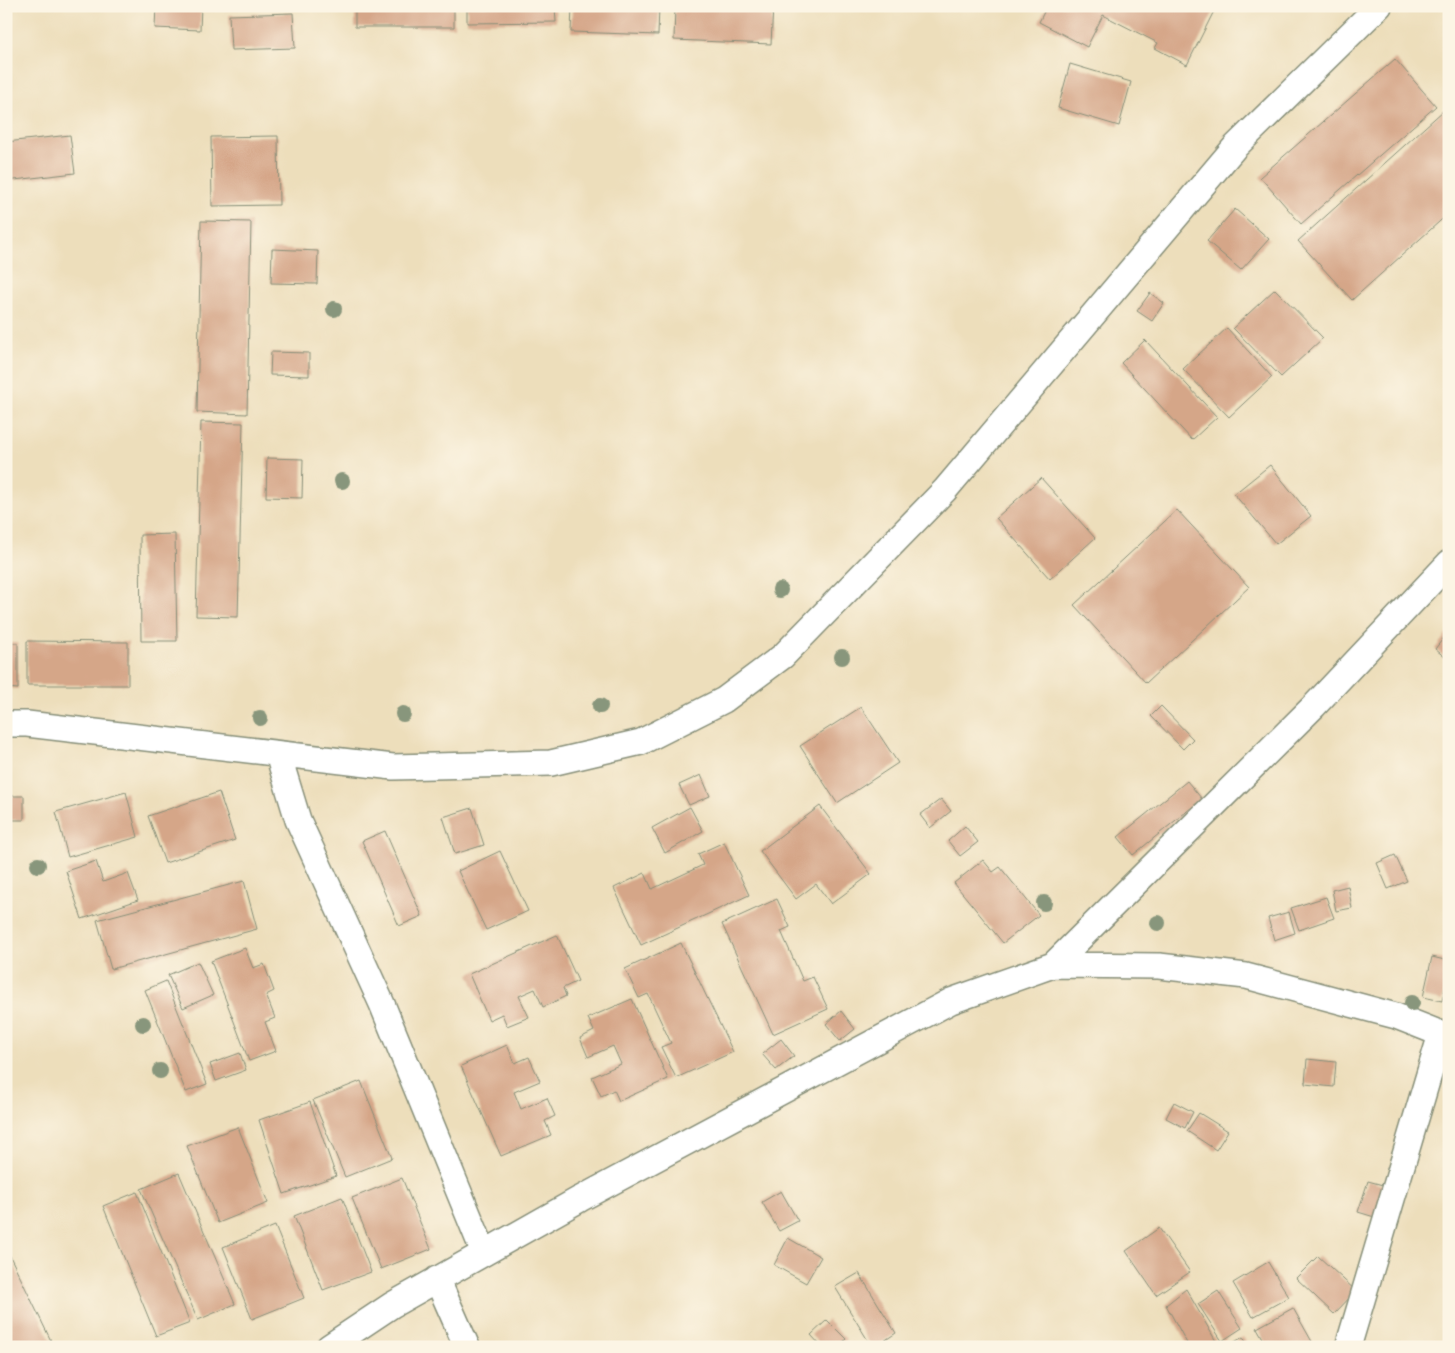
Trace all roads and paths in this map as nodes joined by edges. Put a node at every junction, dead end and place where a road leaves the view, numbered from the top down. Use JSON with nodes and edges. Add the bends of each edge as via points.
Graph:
{"nodes":[{"id":1,"x":1379,"y":6,"type":"edge"},
{"id":2,"x":1449,"y":563,"type":"edge"},
{"id":3,"x":6,"y":724,"type":"edge"},
{"id":4,"x":278,"y":754,"type":"junction"},
{"id":5,"x":1053,"y":964,"type":"junction"},
{"id":6,"x":1445,"y":1035,"type":"edge"},
{"id":7,"x":484,"y":1253,"type":"junction"},
{"id":8,"x":437,"y":1279,"type":"junction"},
{"id":9,"x":329,"y":1347,"type":"edge"},
{"id":10,"x":467,"y":1347,"type":"edge"},
{"id":11,"x":1348,"y":1347,"type":"edge"}],
"edges":[{"from":1,"to":4,"type":"street","via":[[1235,147],[945,490],[783,656],[724,700],[641,742],[551,763],[393,767]]},
{"from":2,"to":5,"type":"street","via":[[1314,706]]},
{"from":3,"to":4,"type":"street"},
{"from":4,"to":7,"type":"street","via":[[298,820],[382,1004]]},
{"from":5,"to":6,"type":"street","via":[[1159,966],[1246,976],[1396,1016]]},
{"from":5,"to":7,"type":"street","via":[[952,1001]]},
{"from":6,"to":11,"type":"street"},
{"from":7,"to":8,"type":"street"},
{"from":8,"to":9,"type":"street"},
{"from":8,"to":10,"type":"street"}]}
